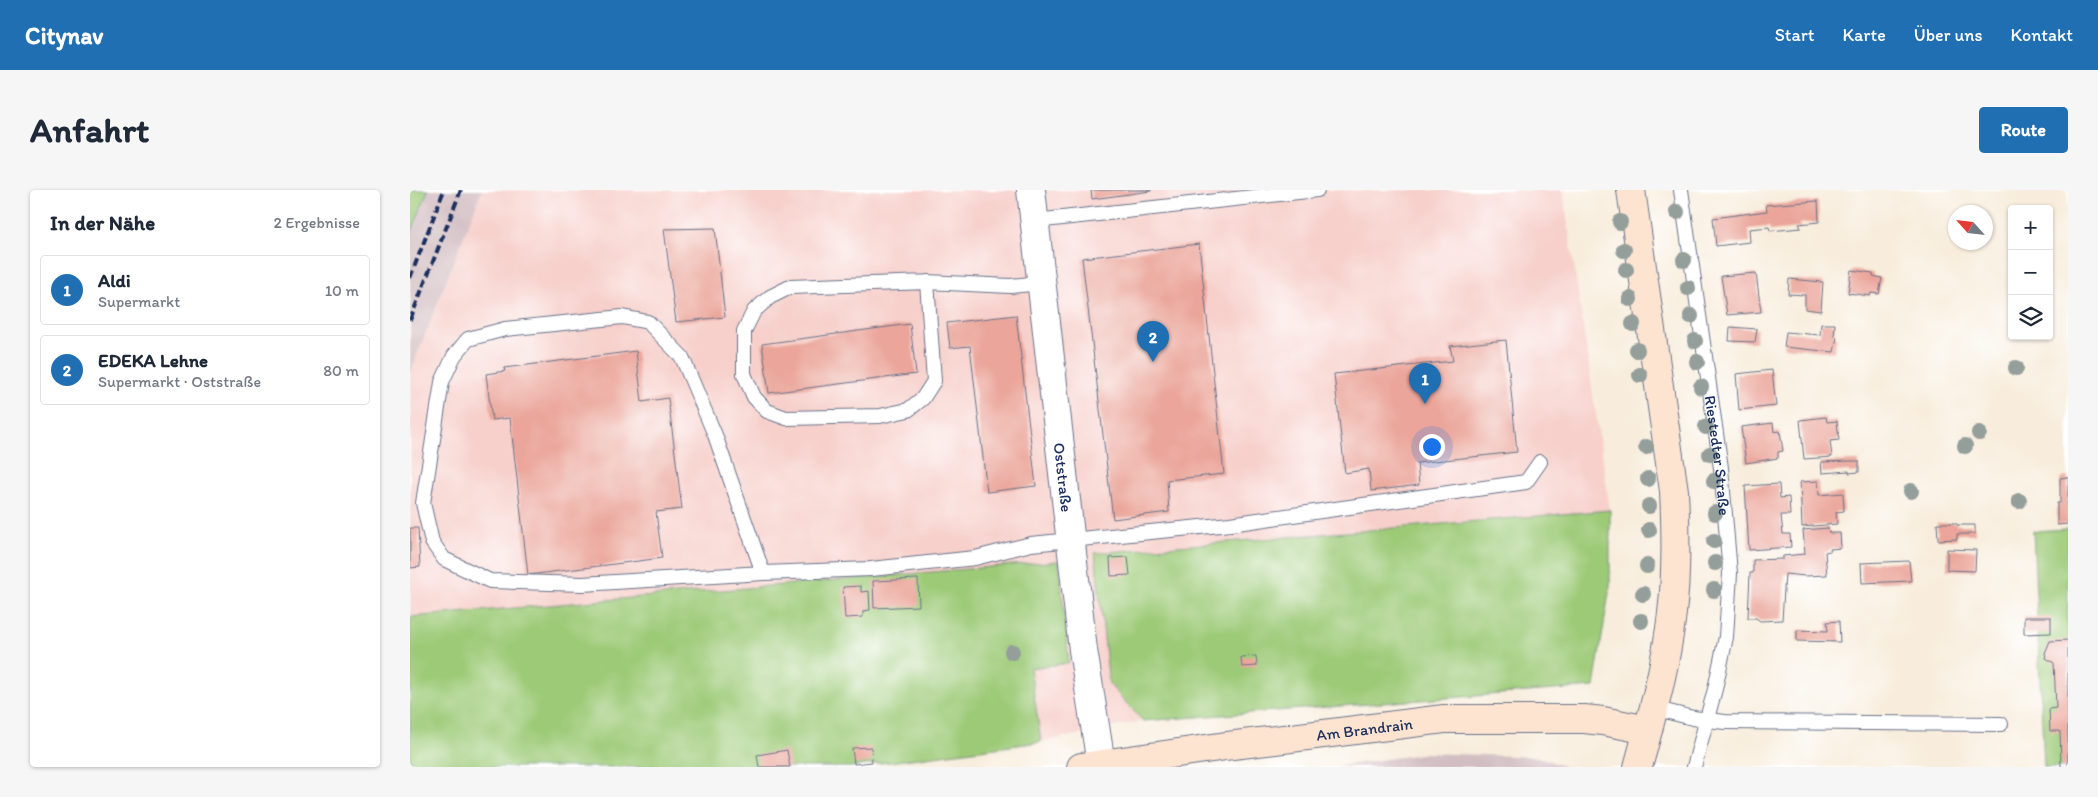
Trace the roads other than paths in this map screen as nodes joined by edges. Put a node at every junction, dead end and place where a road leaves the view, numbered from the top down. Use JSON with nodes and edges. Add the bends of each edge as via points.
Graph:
{"nodes":[{"id":1,"x":1031,"y":190,"type":"edge"},
{"id":2,"x":1317,"y":190,"type":"edge"},
{"id":3,"x":1631,"y":190,"type":"edge"},
{"id":4,"x":1681,"y":190,"type":"edge"},
{"id":5,"x":1035,"y":221,"type":"junction"},
{"id":6,"x":927,"y":282,"type":"junction"},
{"id":7,"x":1042,"y":283,"type":"junction"},
{"id":8,"x":1540,"y":462,"type":"dead end"},
{"id":9,"x":1071,"y":539,"type":"junction"},
{"id":10,"x":763,"y":573,"type":"junction"},
{"id":11,"x":1651,"y":719,"type":"junction"},
{"id":12,"x":1708,"y":720,"type":"junction"},
{"id":13,"x":2001,"y":724,"type":"dead end"},
{"id":14,"x":1091,"y":766,"type":"edge"},
{"id":15,"x":1638,"y":767,"type":"edge"},
{"id":16,"x":1694,"y":767,"type":"edge"}],
"edges":[{"from":1,"to":5,"type":"street","name":"Oststraße"},
{"from":2,"to":5,"type":"lane"},
{"from":3,"to":11,"type":"main road","via":[[1674,491],[1676,528],[1672,612]]},
{"from":4,"to":12,"type":"lane","name":"Riestedter Straße","via":[[1721,468],[1730,573],[1726,637]]},
{"from":5,"to":7,"type":"street","name":"Oststraße"},
{"from":6,"to":6,"type":"lane","via":[[790,287],[770,297],[754,311],[744,331],[744,374],[754,397],[767,411],[786,418],[880,416],[908,410],[923,398],[934,381]]},
{"from":6,"to":7,"type":"lane","via":[[1010,286]]},
{"from":7,"to":9,"type":"street","name":"Oststraße"},
{"from":8,"to":9,"type":"lane","via":[[1526,482],[1230,524]]},
{"from":9,"to":10,"type":"lane","via":[[1031,544],[975,558],[871,569]]},
{"from":9,"to":14,"type":"street","name":"Oststraße","via":[[1084,650]]},
{"from":10,"to":10,"type":"lane","via":[[582,584],[490,581],[444,559],[432,542],[423,503],[442,382],[454,356],[468,339],[505,329],[622,317],[648,322],[682,357],[715,435]]},
{"from":11,"to":12,"type":"lane"},
{"from":11,"to":14,"type":"main road","name":"Am Brandrain","via":[[1444,719]]},
{"from":11,"to":15,"type":"main road"},
{"from":12,"to":13,"type":"lane"},
{"from":12,"to":16,"type":"lane","name":"Riestedter Straße"}]}
